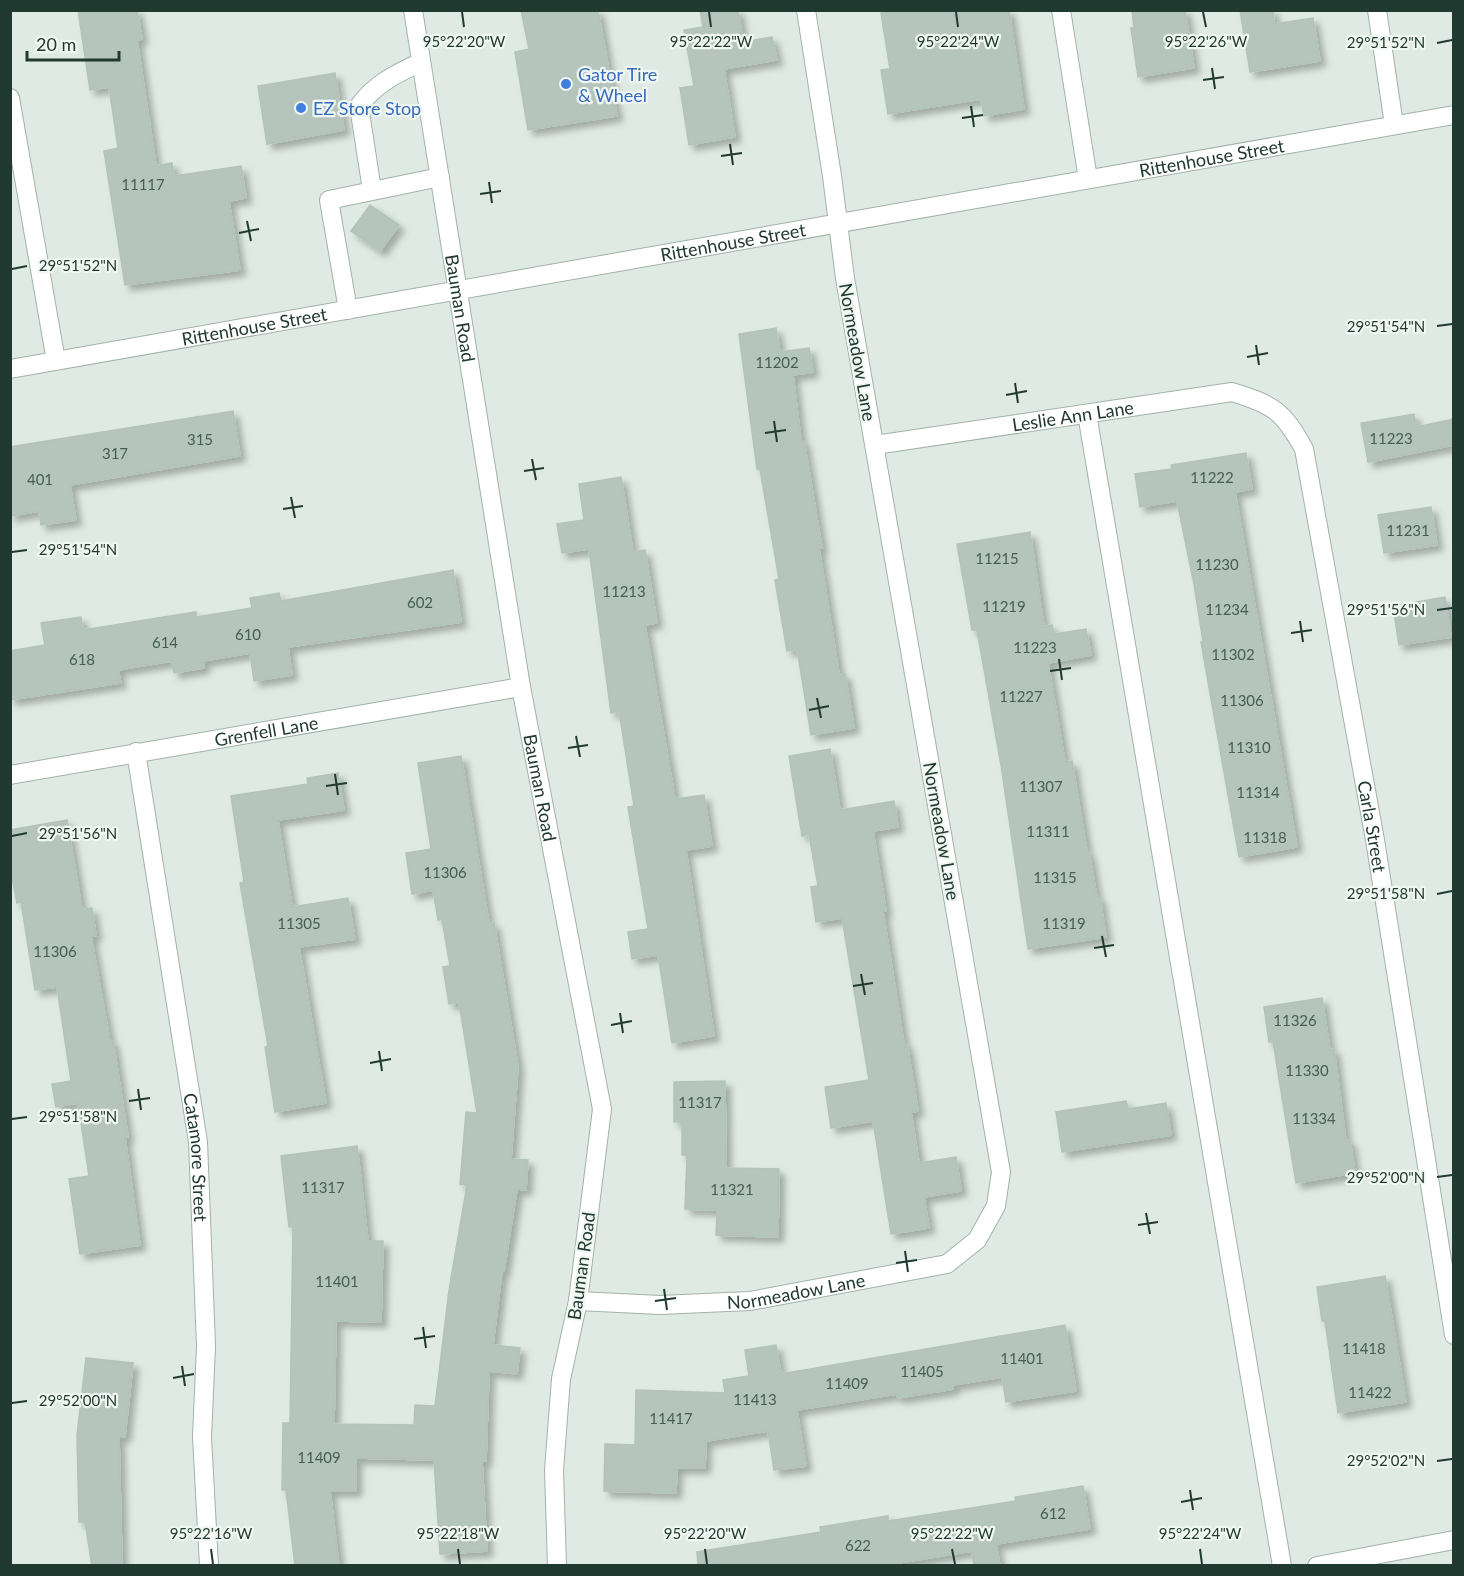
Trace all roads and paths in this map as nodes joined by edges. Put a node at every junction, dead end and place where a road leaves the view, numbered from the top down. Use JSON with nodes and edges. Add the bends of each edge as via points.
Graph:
{"nodes":[{"id":1,"x":413,"y":10,"type":"edge"},
{"id":2,"x":806,"y":10,"type":"edge"},
{"id":3,"x":1061,"y":10,"type":"edge"},
{"id":4,"x":1377,"y":10,"type":"edge"},
{"id":5,"x":421,"y":62,"type":"junction"},
{"id":6,"x":10,"y":98,"type":"edge"},
{"id":7,"x":1454,"y":115,"type":"edge"},
{"id":8,"x":1394,"y":125,"type":"junction"},
{"id":9,"x":441,"y":177,"type":"junction"},
{"id":10,"x":1088,"y":179,"type":"junction"},
{"id":11,"x":372,"y":190,"type":"junction"},
{"id":12,"x":838,"y":222,"type":"junction"},
{"id":13,"x":458,"y":290,"type":"junction"},
{"id":14,"x":348,"y":310,"type":"junction"},
{"id":15,"x":56,"y":361,"type":"junction"},
{"id":16,"x":10,"y":369,"type":"edge"},
{"id":17,"x":1268,"y":403,"type":"joint"},
{"id":18,"x":1087,"y":414,"type":"junction"},
{"id":19,"x":875,"y":445,"type":"junction"},
{"id":20,"x":521,"y":687,"type":"junction"},
{"id":21,"x":136,"y":752,"type":"junction"},
{"id":22,"x":10,"y":775,"type":"edge"},
{"id":23,"x":578,"y":1301,"type":"junction"},
{"id":24,"x":1454,"y":1335,"type":"edge"},
{"id":25,"x":1454,"y":1540,"type":"edge"},
{"id":26,"x":209,"y":1566,"type":"edge"},
{"id":27,"x":557,"y":1566,"type":"edge"},
{"id":28,"x":1282,"y":1566,"type":"edge"},
{"id":29,"x":1317,"y":1566,"type":"edge"}],
"edges":[{"from":1,"to":5,"type":"street","name":"Bauman Road"},
{"from":2,"to":12,"type":"street","name":"Normeadow Lane"},
{"from":3,"to":10,"type":"street"},
{"from":4,"to":8,"type":"street"},
{"from":5,"to":9,"type":"street","name":"Bauman Road"},
{"from":5,"to":11,"type":"street","via":[[385,79],[359,106]]},
{"from":6,"to":15,"type":"street"},
{"from":7,"to":8,"type":"street","name":"Rittenhouse Street"},
{"from":8,"to":10,"type":"street","name":"Rittenhouse Street"},
{"from":9,"to":11,"type":"street"},
{"from":9,"to":13,"type":"street","name":"Bauman Road"},
{"from":10,"to":12,"type":"street","name":"Rittenhouse Street"},
{"from":11,"to":14,"type":"street","via":[[329,200]]},
{"from":12,"to":13,"type":"street","name":"Rittenhouse Street"},
{"from":12,"to":19,"type":"street","name":"Normeadow Lane"},
{"from":13,"to":14,"type":"street","name":"Rittenhouse Street"},
{"from":13,"to":20,"type":"street","name":"Bauman Road"},
{"from":14,"to":15,"type":"street","name":"Rittenhouse Street"},
{"from":15,"to":16,"type":"street","name":"Rittenhouse Street"},
{"from":17,"to":18,"type":"street","name":"Leslie Ann Lane","via":[[1232,392]]},
{"from":17,"to":24,"type":"street","name":"Carla Street","via":[[1292,428],[1304,449],[1376,840]]},
{"from":18,"to":19,"type":"street","name":"Leslie Ann Lane"},
{"from":18,"to":28,"type":"street"},
{"from":19,"to":23,"type":"street","name":"Normeadow Lane","via":[[1001,1172],[996,1206],[977,1240],[947,1264],[917,1271],[750,1301],[660,1305]]},
{"from":20,"to":21,"type":"street","name":"Grenfell Lane"},
{"from":20,"to":23,"type":"street","name":"Bauman Road","via":[[602,1109]]},
{"from":21,"to":22,"type":"street","name":"Grenfell Lane"},
{"from":21,"to":26,"type":"street","name":"Catamore Street","via":[[198,1142],[206,1335],[202,1437]]},
{"from":23,"to":27,"type":"street","name":"Bauman Road","via":[[561,1379],[554,1470]]},
{"from":25,"to":29,"type":"street"}]}
